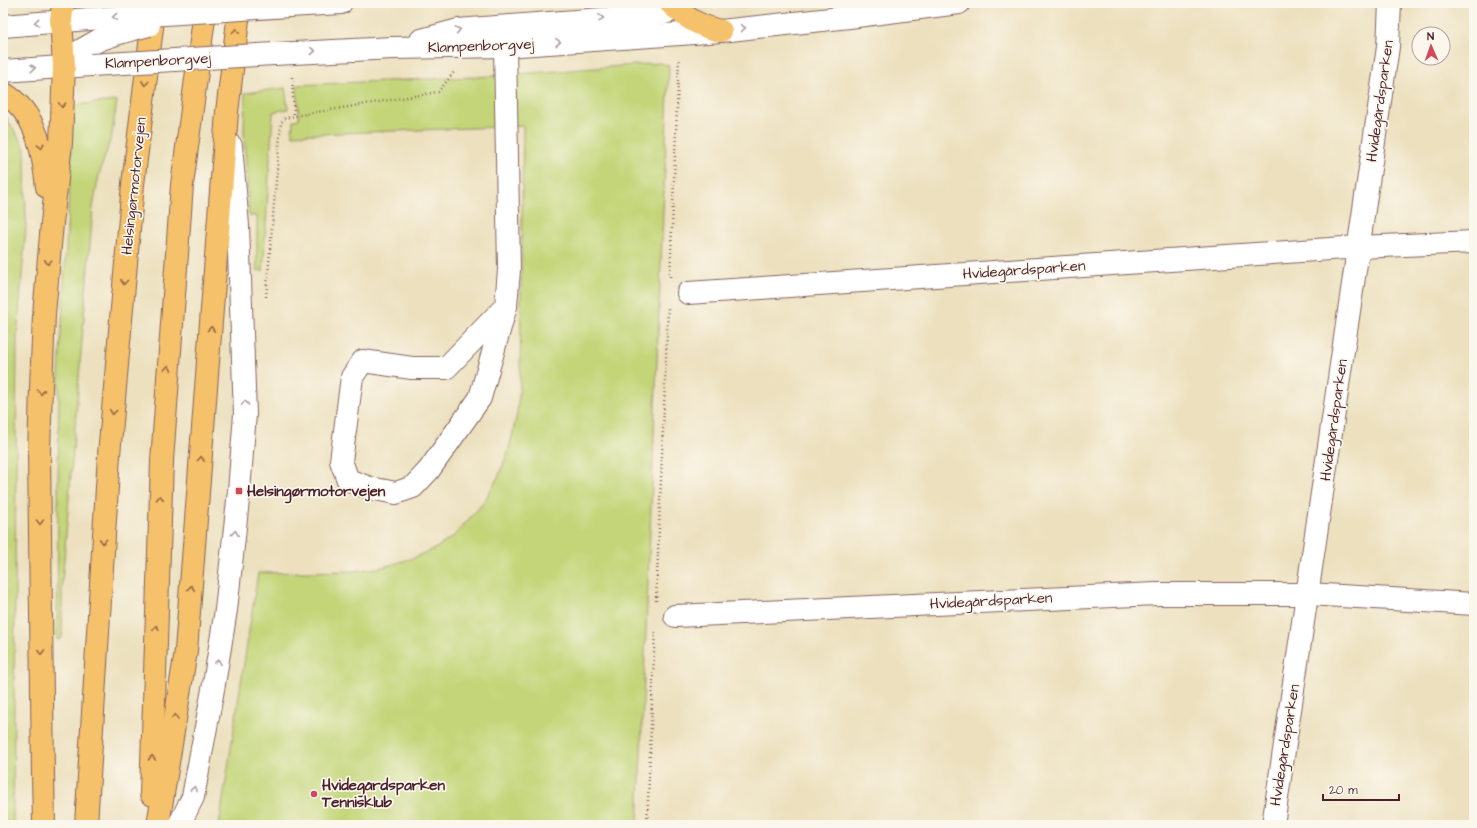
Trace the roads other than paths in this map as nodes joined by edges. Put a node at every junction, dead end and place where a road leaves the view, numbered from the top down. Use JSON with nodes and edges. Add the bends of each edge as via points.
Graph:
{"nodes":[{"id":1,"x":155,"y":3,"type":"edge"},
{"id":2,"x":240,"y":3,"type":"edge"},
{"id":3,"x":341,"y":3,"type":"edge"},
{"id":4,"x":958,"y":3,"type":"edge"},
{"id":5,"x":1390,"y":3,"type":"edge"},
{"id":6,"x":676,"y":5,"type":"edge"},
{"id":7,"x":201,"y":8,"type":"edge"},
{"id":8,"x":62,"y":12,"type":"edge"},
{"id":9,"x":3,"y":26,"type":"edge"},
{"id":10,"x":721,"y":31,"type":"junction"},
{"id":11,"x":505,"y":46,"type":"junction"},
{"id":12,"x":393,"y":48,"type":"junction"},
{"id":13,"x":64,"y":66,"type":"junction"},
{"id":14,"x":3,"y":70,"type":"edge"},
{"id":15,"x":3,"y":93,"type":"edge"},
{"id":16,"x":227,"y":112,"type":"junction"},
{"id":17,"x":52,"y":223,"type":"junction"},
{"id":18,"x":1474,"y":242,"type":"edge"},
{"id":19,"x":1359,"y":247,"type":"junction"},
{"id":20,"x":688,"y":293,"type":"dead end"},
{"id":21,"x":506,"y":306,"type":"junction"},
{"id":22,"x":1308,"y":594,"type":"junction"},
{"id":23,"x":1474,"y":604,"type":"edge"},
{"id":24,"x":662,"y":616,"type":"road end"},
{"id":25,"x":44,"y":825,"type":"edge"},
{"id":26,"x":86,"y":825,"type":"edge"},
{"id":27,"x":150,"y":825,"type":"edge"},
{"id":28,"x":158,"y":825,"type":"edge"},
{"id":29,"x":179,"y":825,"type":"edge"},
{"id":30,"x":1273,"y":825,"type":"edge"}],
"edges":[{"from":1,"to":26,"type":"highway","name":"Helsingørmotorvejen","one_way":true,"via":[[132,184],[109,455]]},
{"from":16,"to":2,"type":"highway","one_way":true},
{"from":3,"to":7,"type":"street","bridge":true},
{"from":10,"to":4,"type":"street","name":"Klampenborgvej","one_way":true},
{"from":5,"to":19,"type":"street","name":"Hvidegårdsparken","via":[[1388,47]]},
{"from":6,"to":10,"type":"highway","via":[[694,22]]},
{"from":12,"to":6,"type":"street","one_way":true,"via":[[458,30],[664,13]]},
{"from":7,"to":8,"type":"street","one_way":true,"bridge":true,"via":[[90,19]]},
{"from":7,"to":13,"type":"street","bridge":true,"via":[[99,40],[78,52]]},
{"from":27,"to":7,"type":"highway","one_way":true,"via":[[162,461],[182,185]]},
{"from":8,"to":9,"type":"street","one_way":true},
{"from":8,"to":13,"type":"highway"},
{"from":11,"to":10,"type":"street","name":"Klampenborgvej","one_way":true},
{"from":11,"to":12,"type":"street","name":"Klampenborgvej"},
{"from":11,"to":21,"type":"street","via":[[509,270]]},
{"from":13,"to":12,"type":"street","name":"Klampenborgvej","one_way":true,"bridge":true},
{"from":14,"to":13,"type":"street","name":"Klampenborgvej","one_way":true},
{"from":13,"to":17,"type":"highway","one_way":true,"via":[[61,143]]},
{"from":15,"to":17,"type":"highway","one_way":true,"via":[[22,107],[38,135]]},
{"from":28,"to":16,"type":"highway","one_way":true,"via":[[186,651]]},
{"from":29,"to":16,"type":"street","one_way":true,"via":[[193,797],[226,610],[245,414],[238,226]]},
{"from":17,"to":25,"type":"highway","one_way":true,"via":[[44,322],[39,453]]},
{"from":18,"to":19,"type":"street","name":"Hvidegårdsparken"},
{"from":19,"to":20,"type":"street","name":"Hvidegårdsparken"},
{"from":19,"to":22,"type":"street","name":"Hvidegårdsparken"},
{"from":21,"to":21,"type":"street","via":[[446,368],[412,368],[363,361],[352,377],[341,461],[348,480],[396,493],[413,487],[429,470],[480,398]]},
{"from":22,"to":23,"type":"street","name":"Hvidegårdsparken"},
{"from":22,"to":24,"type":"street","name":"Hvidegårdsparken","via":[[1156,594]]},
{"from":22,"to":30,"type":"street","name":"Hvidegårdsparken"}]}
